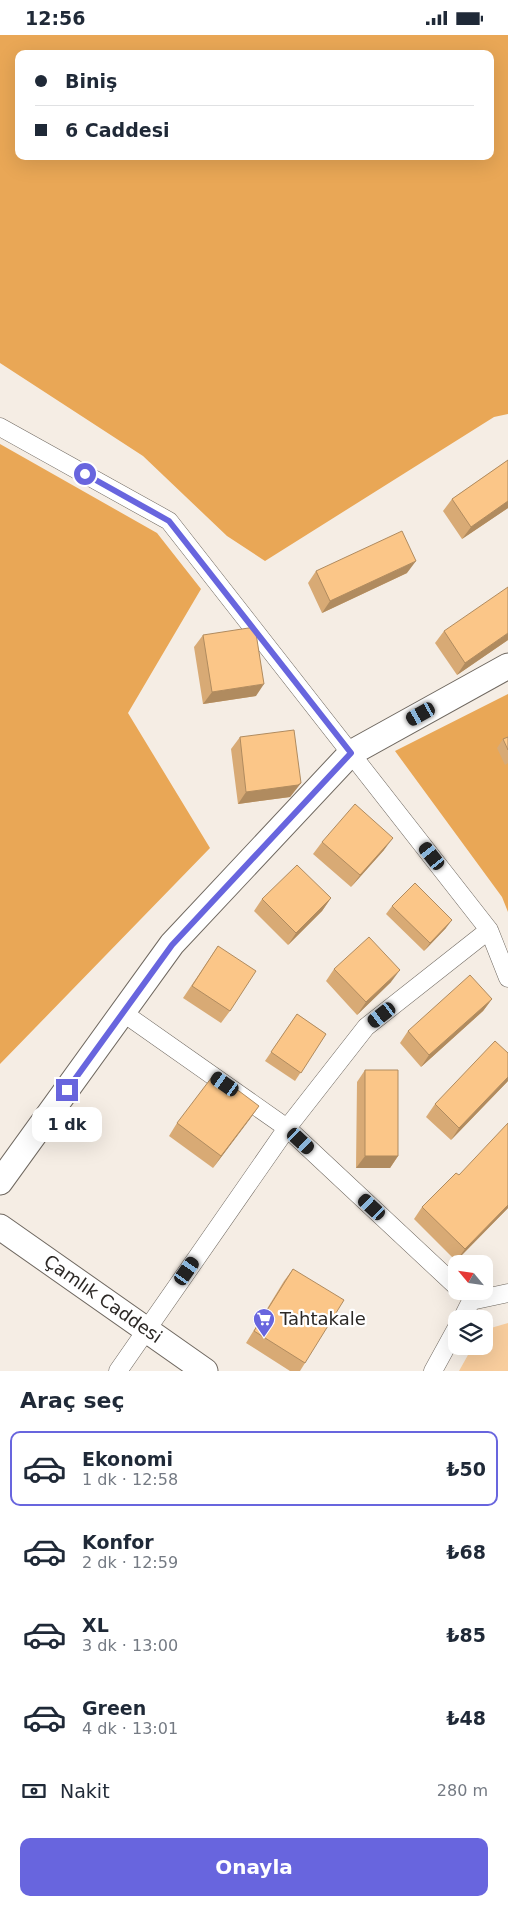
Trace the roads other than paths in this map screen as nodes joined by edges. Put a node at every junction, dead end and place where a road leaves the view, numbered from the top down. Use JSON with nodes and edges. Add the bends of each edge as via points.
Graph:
{"nodes":[{"id":1,"x":0,"y":427,"type":"edge"},
{"id":2,"x":508,"y":666,"type":"edge"},
{"id":3,"x":351,"y":753,"type":"junction"},
{"id":4,"x":489,"y":930,"type":"junction"},
{"id":5,"x":508,"y":978,"type":"edge"},
{"id":6,"x":122,"y":1012,"type":"junction"},
{"id":7,"x":287,"y":1128,"type":"junction"},
{"id":8,"x":0,"y":1182,"type":"edge"},
{"id":9,"x":0,"y":1227,"type":"edge"},
{"id":10,"x":448,"y":1279,"type":"edge"},
{"id":11,"x":508,"y":1293,"type":"edge"},
{"id":12,"x":493,"y":1294,"type":"edge"},
{"id":13,"x":146,"y":1330,"type":"junction"},
{"id":14,"x":448,"y":1344,"type":"edge"},
{"id":15,"x":118,"y":1371,"type":"edge"},
{"id":16,"x":205,"y":1371,"type":"edge"},
{"id":17,"x":433,"y":1371,"type":"edge"}],
"edges":[{"from":1,"to":3,"type":"street","via":[[169,521]]},
{"from":2,"to":3,"type":"street"},
{"from":3,"to":4,"type":"street"},
{"from":3,"to":6,"type":"street","via":[[172,945]]},
{"from":4,"to":5,"type":"street"},
{"from":4,"to":7,"type":"street","via":[[366,1027]]},
{"from":6,"to":7,"type":"street"},
{"from":6,"to":8,"type":"street"},
{"from":7,"to":10,"type":"street"},
{"from":7,"to":13,"type":"street"},
{"from":9,"to":13,"type":"street","name":"Çamlık Caddesi"},
{"from":11,"to":12,"type":"street"},
{"from":13,"to":15,"type":"street"},
{"from":13,"to":16,"type":"street","name":"Çamlık Caddesi"},
{"from":14,"to":17,"type":"street"}]}
